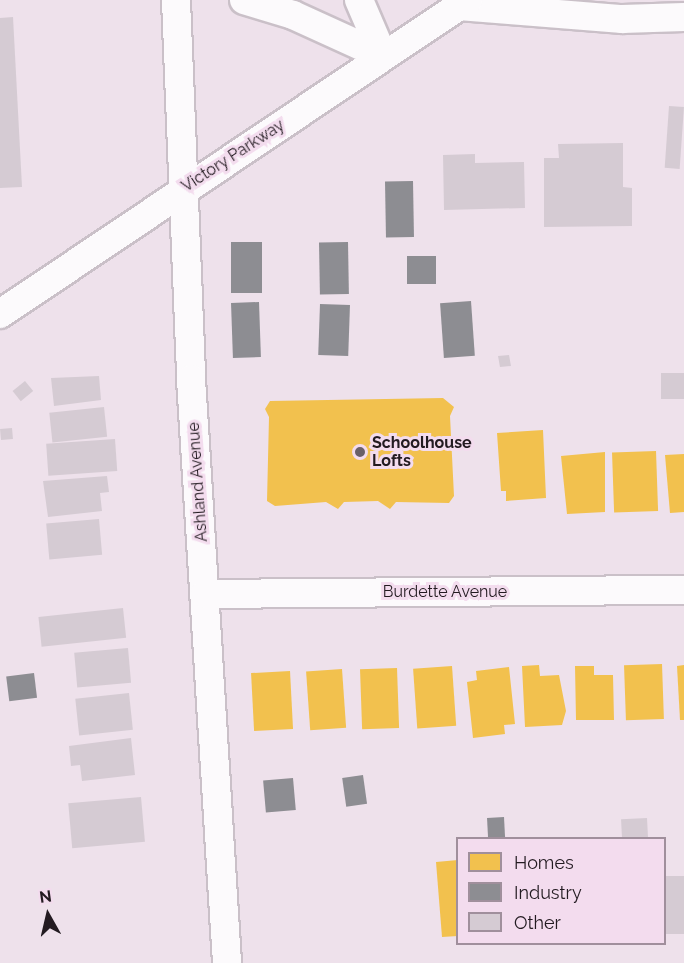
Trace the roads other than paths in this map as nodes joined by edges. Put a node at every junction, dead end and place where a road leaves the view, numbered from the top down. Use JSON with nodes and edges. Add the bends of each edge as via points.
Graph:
{"nodes":[{"id":1,"x":176,"y":0,"type":"edge"},
{"id":2,"x":244,"y":0,"type":"edge"},
{"id":3,"x":359,"y":0,"type":"edge"},
{"id":4,"x":464,"y":3,"type":"edge"},
{"id":5,"x":684,"y":17,"type":"edge"},
{"id":6,"x":383,"y":56,"type":"junction"},
{"id":7,"x":184,"y":188,"type":"junction"},
{"id":8,"x":0,"y":314,"type":"edge"},
{"id":9,"x":684,"y":590,"type":"edge"},
{"id":10,"x":205,"y":594,"type":"junction"},
{"id":11,"x":227,"y":963,"type":"edge"}],
"edges":[{"from":1,"to":7,"type":"street","name":"Ashland Avenue"},
{"from":2,"to":6,"type":"street","via":[[293,15]]},
{"from":3,"to":6,"type":"street"},
{"from":4,"to":5,"type":"street","via":[[622,19]]},
{"from":4,"to":6,"type":"street","name":"Victory Parkway"},
{"from":6,"to":7,"type":"street","name":"Victory Parkway"},
{"from":7,"to":8,"type":"street","name":"Victory Parkway"},
{"from":7,"to":10,"type":"street","name":"Ashland Avenue"},
{"from":9,"to":10,"type":"street","name":"Burdette Avenue"},
{"from":10,"to":11,"type":"street","name":"Ashland Avenue"}]}
